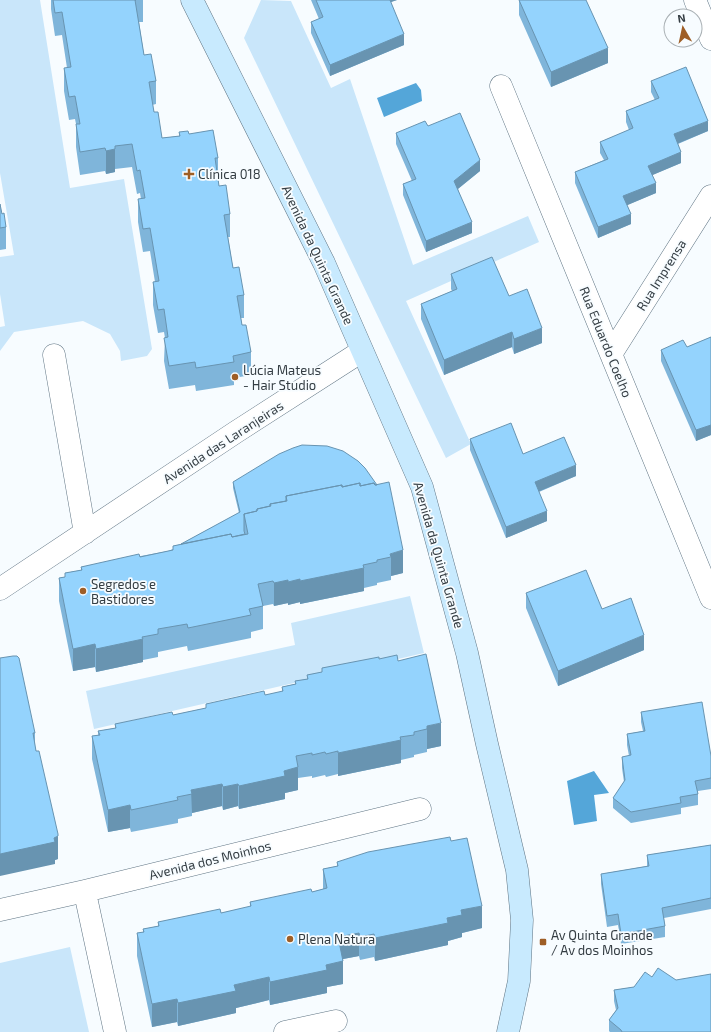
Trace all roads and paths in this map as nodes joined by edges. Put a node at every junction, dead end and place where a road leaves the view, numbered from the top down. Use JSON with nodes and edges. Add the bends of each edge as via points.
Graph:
{"nodes":[{"id":1,"x":192,"y":0,"type":"edge"},
{"id":2,"x":695,"y":0,"type":"edge"},
{"id":3,"x":711,"y":39,"type":"edge"},
{"id":4,"x":501,"y":86,"type":"dead end"},
{"id":5,"x":711,"y":196,"type":"edge"},
{"id":6,"x":362,"y":352,"type":"junction"},
{"id":7,"x":611,"y":354,"type":"junction"},
{"id":8,"x":54,"y":355,"type":"dead end"},
{"id":9,"x":85,"y":533,"type":"junction"},
{"id":10,"x":0,"y":590,"type":"edge"},
{"id":11,"x":711,"y":598,"type":"edge"},
{"id":12,"x":420,"y":809,"type":"dead end"},
{"id":13,"x":87,"y":902,"type":"dead end"},
{"id":14,"x":0,"y":910,"type":"edge"},
{"id":15,"x":336,"y":1021,"type":"dead end"},
{"id":16,"x":115,"y":1032,"type":"edge"},
{"id":17,"x":285,"y":1032,"type":"edge"},
{"id":18,"x":508,"y":1032,"type":"edge"}],
"edges":[{"from":1,"to":6,"type":"street","name":"Avenida da Quinta Grande","via":[[324,263]]},
{"from":2,"to":3,"type":"street"},
{"from":4,"to":7,"type":"street","name":"Rua Eduardo Coelho"},
{"from":5,"to":7,"type":"street","name":"Rua Imprensa"},
{"from":6,"to":9,"type":"street","name":"Avenida das Laranjeiras"},
{"from":6,"to":18,"type":"street","name":"Avenida da Quinta Grande","via":[[422,487],[467,653],[517,870],[522,928],[519,981]]},
{"from":7,"to":11,"type":"street","name":"Rua Eduardo Coelho"},
{"from":8,"to":9,"type":"street"},
{"from":9,"to":10,"type":"street","name":"Avenida das Laranjeiras"},
{"from":12,"to":14,"type":"street","name":"Avenida dos Moinhos"},
{"from":13,"to":16,"type":"street"},
{"from":15,"to":17,"type":"street"}]}
